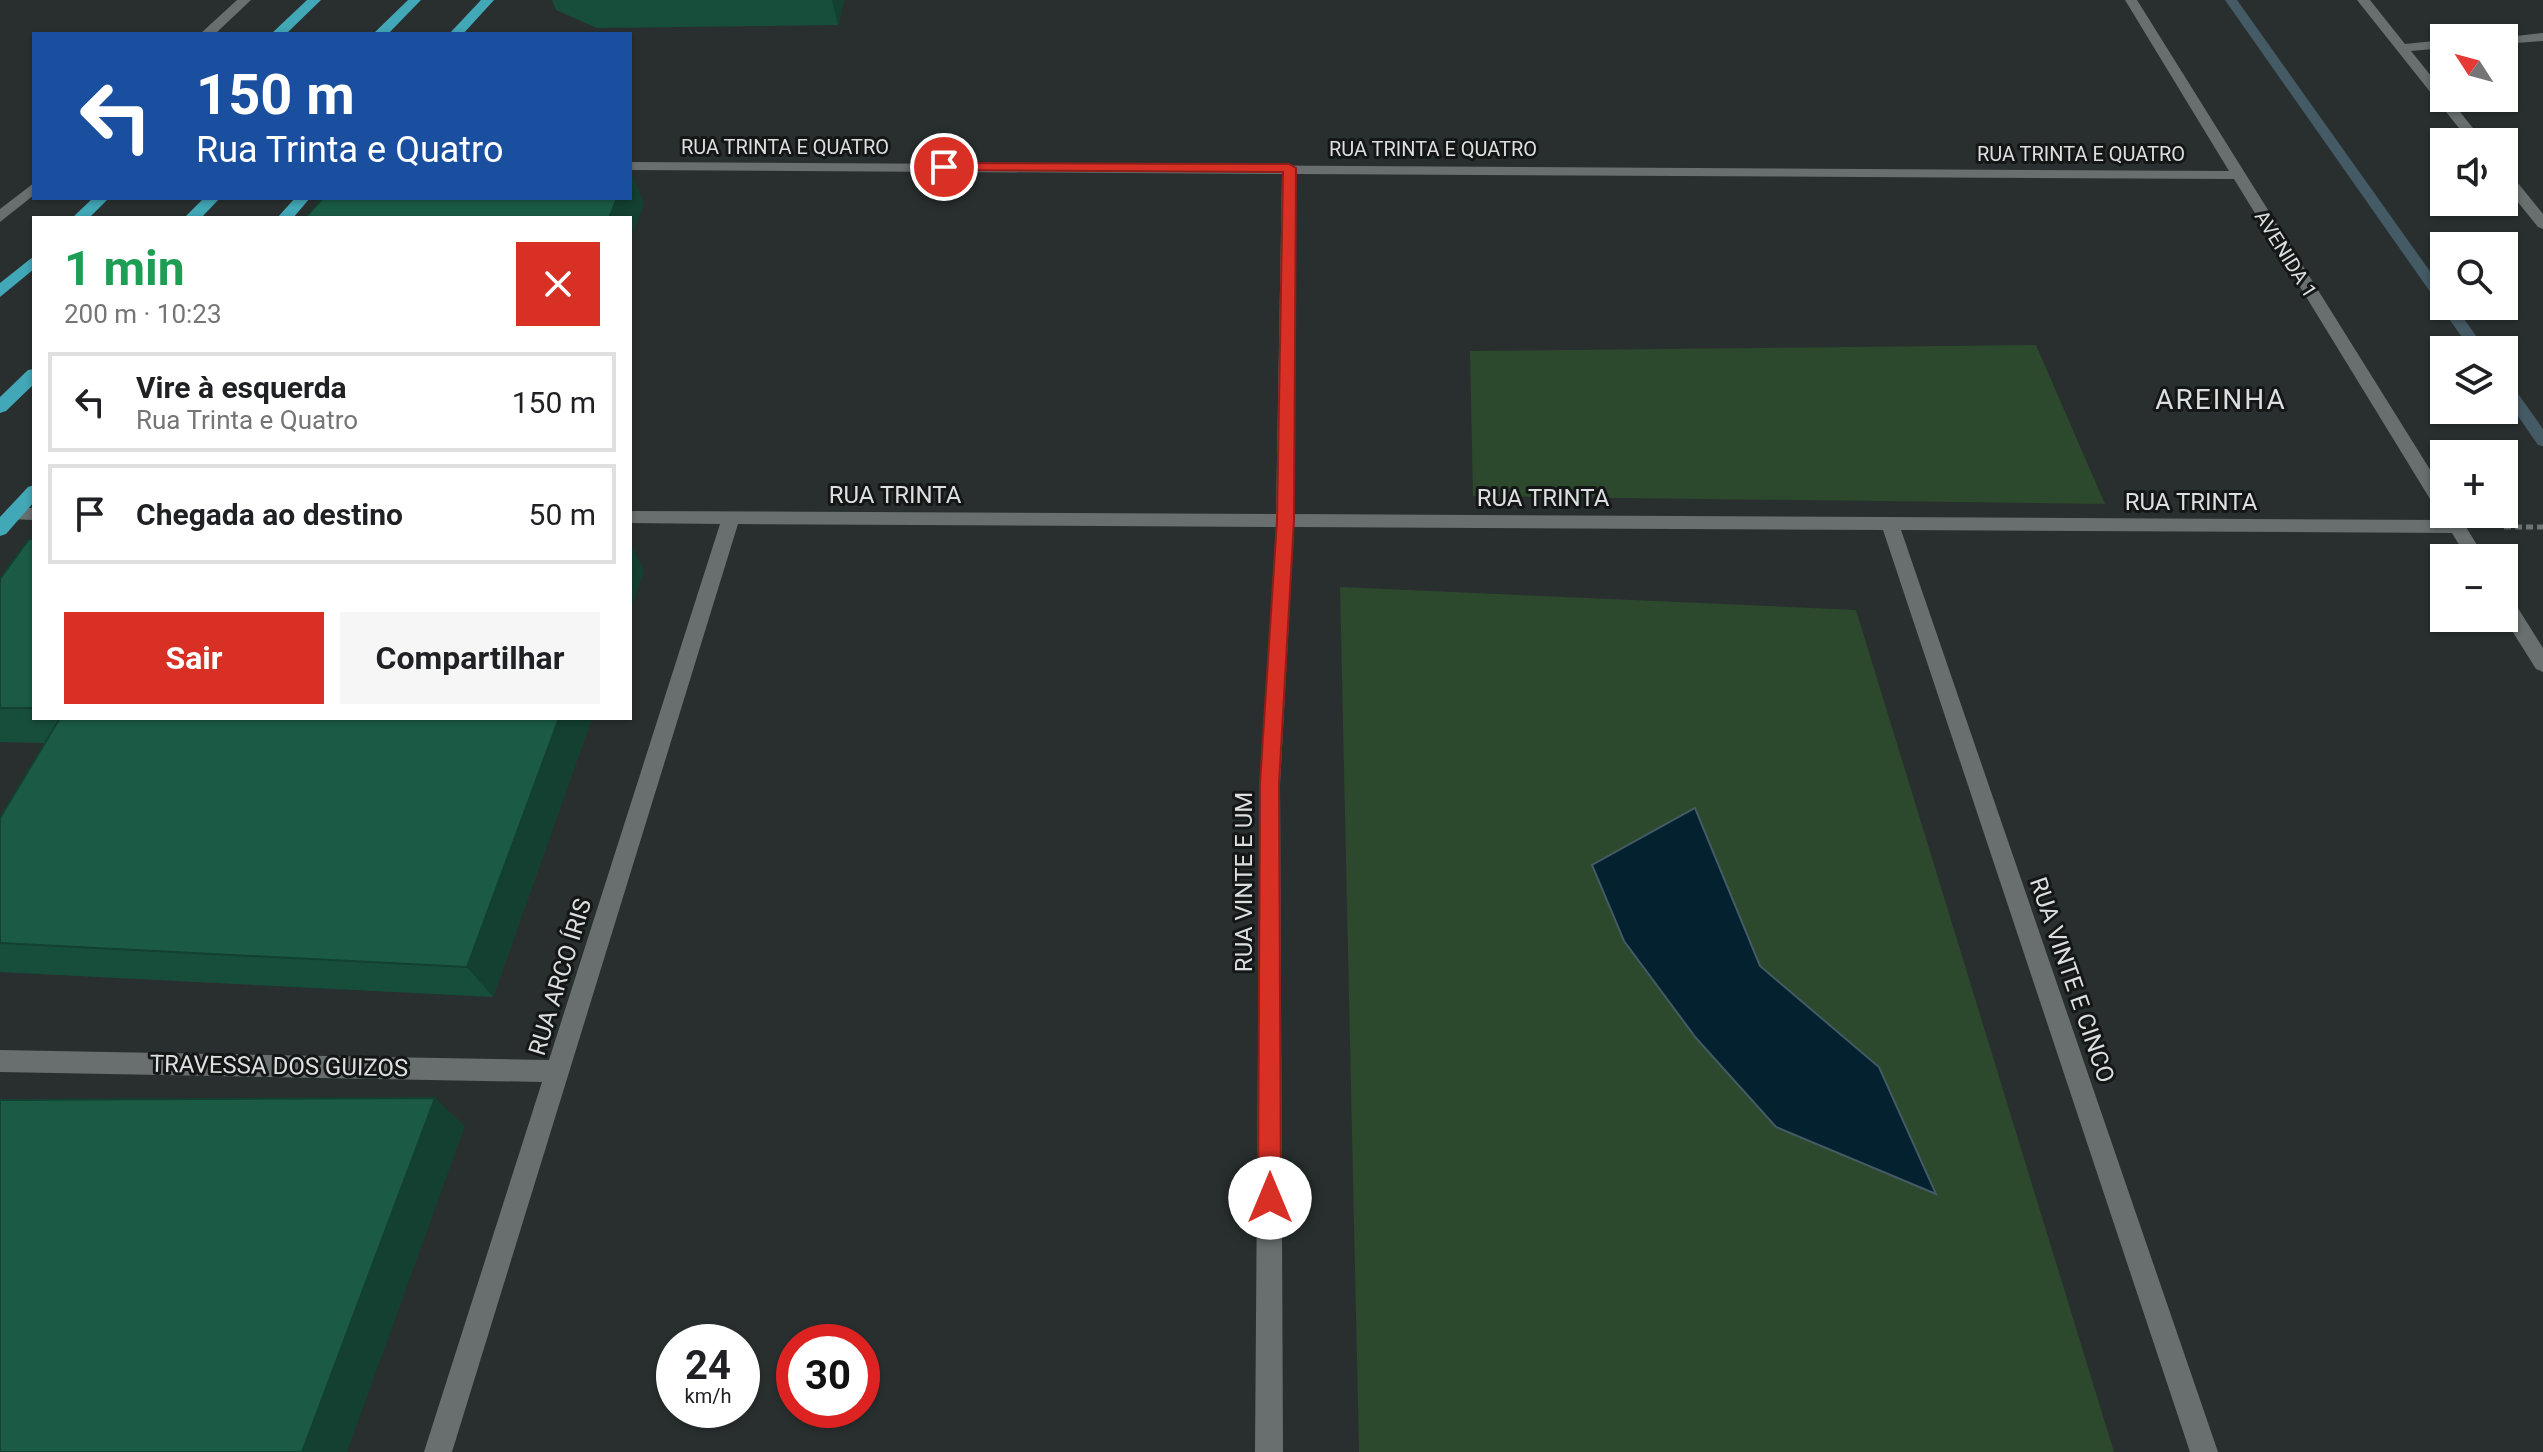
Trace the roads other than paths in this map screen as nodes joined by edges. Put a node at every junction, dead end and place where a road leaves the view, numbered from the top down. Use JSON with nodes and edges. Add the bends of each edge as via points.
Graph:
{"nodes":[{"id":1,"x":315,"y":0,"type":"edge"},
{"id":2,"x":415,"y":0,"type":"edge"},
{"id":3,"x":488,"y":0,"type":"edge"},
{"id":4,"x":2131,"y":0,"type":"edge"},
{"id":5,"x":2363,"y":0,"type":"edge"},
{"id":6,"x":240,"y":3,"type":"edge"},
{"id":7,"x":209,"y":32,"type":"edge"},
{"id":8,"x":280,"y":32,"type":"edge"},
{"id":9,"x":382,"y":32,"type":"edge"},
{"id":10,"x":458,"y":32,"type":"edge"},
{"id":11,"x":2543,"y":37,"type":"edge"},
{"id":12,"x":2518,"y":39,"type":"edge"},
{"id":13,"x":2430,"y":45,"type":"edge"},
{"id":14,"x":2402,"y":48,"type":"junction"},
{"id":15,"x":2466,"y":128,"type":"edge"},
{"id":16,"x":632,"y":166,"type":"edge"},
{"id":17,"x":1289,"y":168,"type":"junction"},
{"id":18,"x":2236,"y":175,"type":"junction"},
{"id":19,"x":32,"y":189,"type":"edge"},
{"id":20,"x":2518,"y":193,"type":"edge"},
{"id":21,"x":100,"y":200,"type":"edge"},
{"id":22,"x":211,"y":200,"type":"edge"},
{"id":23,"x":301,"y":200,"type":"edge"},
{"id":24,"x":82,"y":216,"type":"edge"},
{"id":25,"x":194,"y":216,"type":"edge"},
{"id":26,"x":287,"y":216,"type":"edge"},
{"id":27,"x":0,"y":217,"type":"edge"},
{"id":28,"x":2543,"y":224,"type":"edge"},
{"id":29,"x":32,"y":263,"type":"edge"},
{"id":30,"x":0,"y":292,"type":"edge"},
{"id":31,"x":32,"y":376,"type":"edge"},
{"id":32,"x":0,"y":407,"type":"edge"},
{"id":33,"x":2430,"y":485,"type":"edge"},
{"id":34,"x":32,"y":493,"type":"edge"},
{"id":35,"x":13,"y":514,"type":"junction"},
{"id":36,"x":32,"y":514,"type":"edge"},
{"id":37,"x":632,"y":517,"type":"edge"},
{"id":38,"x":731,"y":518,"type":"junction"},
{"id":39,"x":1285,"y":520,"type":"junction"},
{"id":40,"x":2430,"y":520,"type":"edge"},
{"id":41,"x":1890,"y":524,"type":"junction"},
{"id":42,"x":0,"y":529,"type":"edge"},
{"id":43,"x":2518,"y":624,"type":"edge"},
{"id":44,"x":2543,"y":664,"type":"edge"},
{"id":45,"x":0,"y":1061,"type":"edge"},
{"id":46,"x":558,"y":1071,"type":"junction"},
{"id":47,"x":438,"y":1452,"type":"edge"},
{"id":48,"x":1269,"y":1452,"type":"edge"},
{"id":49,"x":2204,"y":1452,"type":"edge"}],
"edges":[{"from":1,"to":8,"type":"main road"},
{"from":2,"to":9,"type":"main road"},
{"from":3,"to":10,"type":"main road"},
{"from":4,"to":18,"type":"street","name":"AVENIDA 1"},
{"from":5,"to":14,"type":"street"},
{"from":6,"to":7,"type":"street"},
{"from":11,"to":12,"type":"street"},
{"from":13,"to":14,"type":"street"},
{"from":14,"to":15,"type":"street"},
{"from":16,"to":17,"type":"street","name":"RUA TRINTA E QUATRO"},
{"from":17,"to":18,"type":"street","name":"RUA TRINTA E QUATRO"},
{"from":17,"to":39,"type":"street","name":"RUA VINTE E UM"},
{"from":18,"to":33,"type":"street","name":"AVENIDA 1"},
{"from":19,"to":27,"type":"street"},
{"from":20,"to":28,"type":"street"},
{"from":21,"to":24,"type":"main road"},
{"from":22,"to":25,"type":"main road"},
{"from":23,"to":26,"type":"main road"},
{"from":29,"to":30,"type":"main road"},
{"from":31,"to":32,"type":"main road"},
{"from":34,"to":35,"type":"main road"},
{"from":35,"to":36,"type":"street"},
{"from":35,"to":42,"type":"main road"},
{"from":37,"to":38,"type":"street","name":"RUA TRINTA"},
{"from":38,"to":39,"type":"street","name":"RUA TRINTA"},
{"from":38,"to":46,"type":"street","name":"RUA ARCO ÍRIS"},
{"from":39,"to":41,"type":"street","name":"RUA TRINTA"},
{"from":39,"to":48,"type":"street","name":"RUA VINTE E UM","via":[[1270,784]]},
{"from":40,"to":41,"type":"street","name":"RUA TRINTA"},
{"from":41,"to":49,"type":"street","name":"RUA VINTE E CINCO"},
{"from":43,"to":44,"type":"street"},
{"from":45,"to":46,"type":"street","name":"TRAVESSA DOS GUIZOS"},
{"from":46,"to":47,"type":"street","name":"RUA ARCO ÍRIS"}]}
